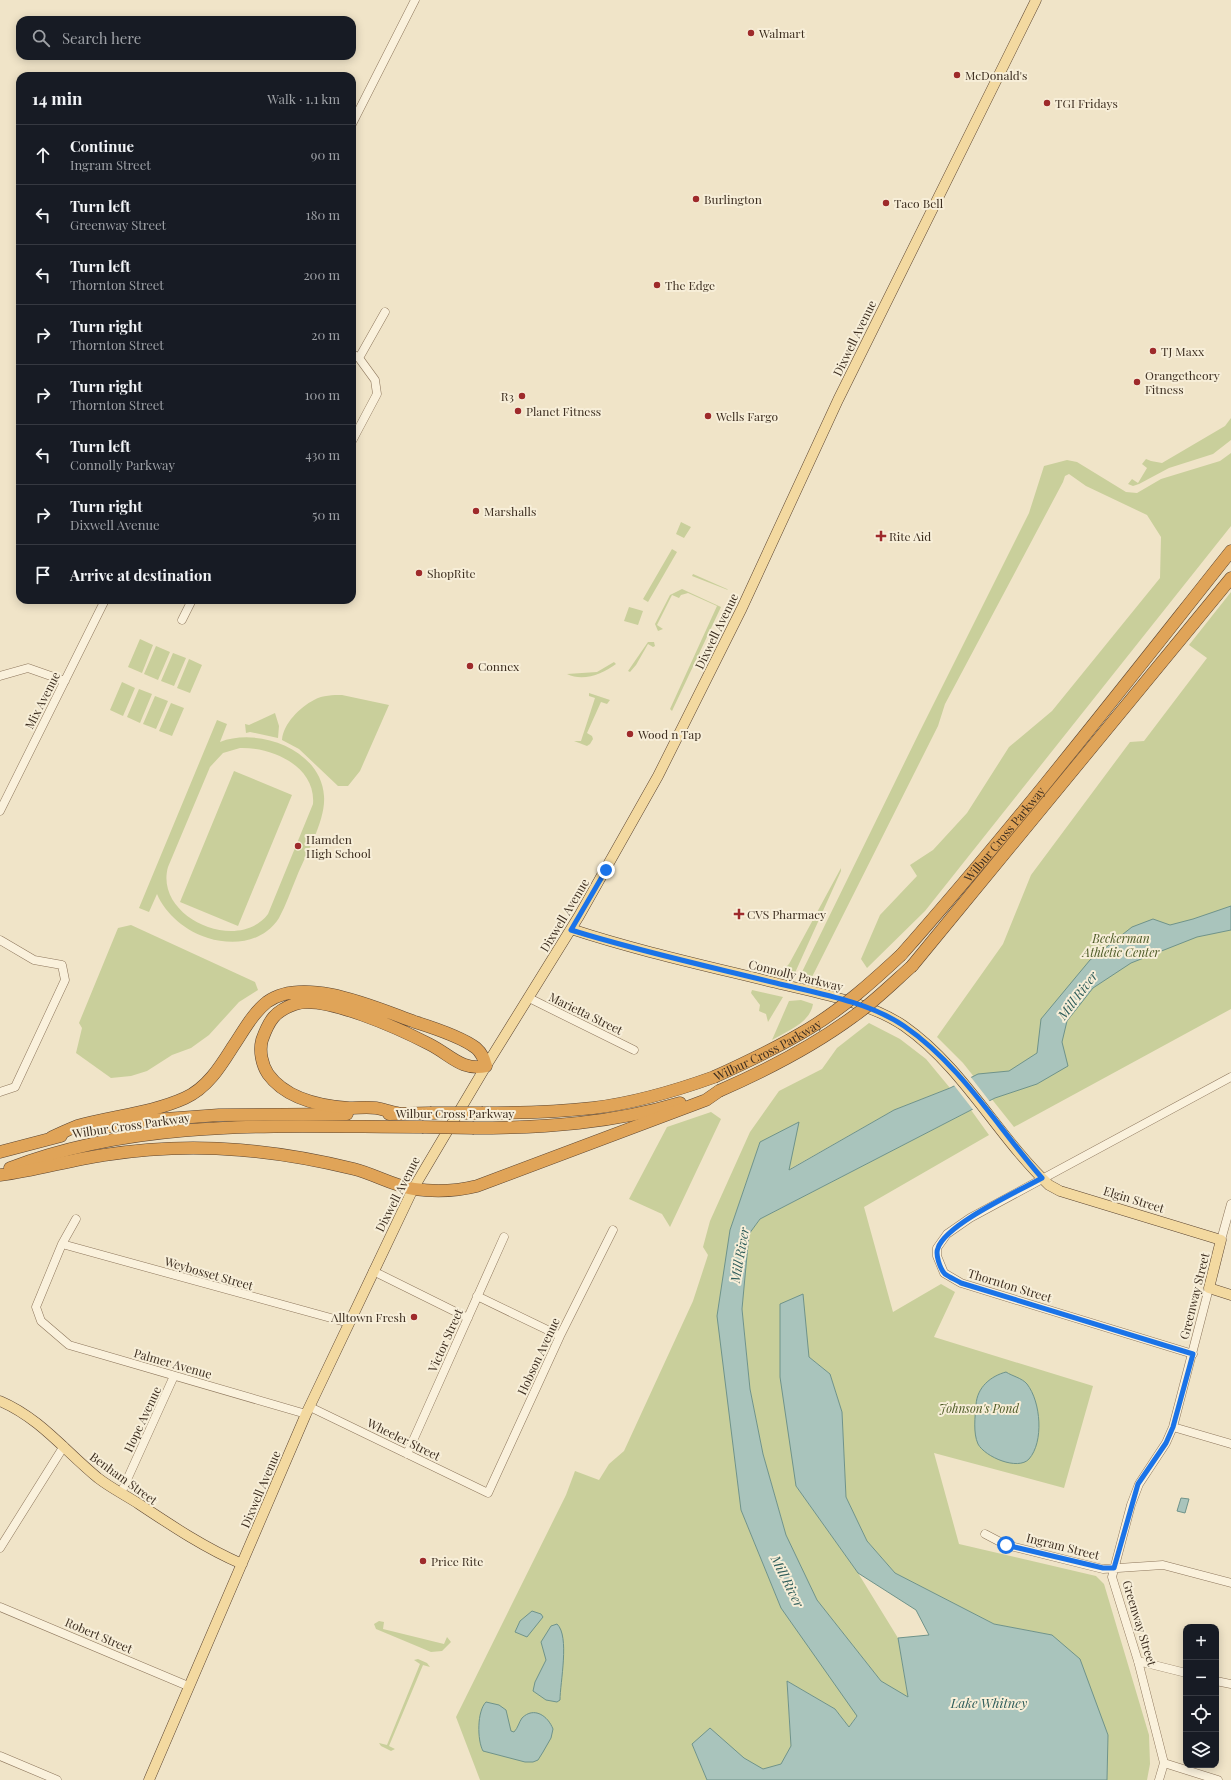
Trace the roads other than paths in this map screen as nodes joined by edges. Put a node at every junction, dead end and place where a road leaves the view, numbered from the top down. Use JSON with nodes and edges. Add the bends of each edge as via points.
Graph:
{"nodes":[{"id":1,"x":415,"y":0,"type":"edge"},
{"id":2,"x":1036,"y":0,"type":"edge"},
{"id":3,"x":356,"y":116,"type":"edge"},
{"id":4,"x":385,"y":312,"type":"dead end"},
{"id":5,"x":356,"y":356,"type":"edge"},
{"id":6,"x":356,"y":434,"type":"edge"},
{"id":7,"x":1231,"y":551,"type":"edge"},
{"id":8,"x":1231,"y":578,"type":"edge"},
{"id":9,"x":103,"y":604,"type":"edge"},
{"id":10,"x":190,"y":604,"type":"edge"},
{"id":11,"x":182,"y":620,"type":"dead end"},
{"id":12,"x":0,"y":676,"type":"edge"},
{"id":13,"x":66,"y":681,"type":"junction"},
{"id":14,"x":0,"y":811,"type":"edge"},
{"id":15,"x":571,"y":930,"type":"junction"},
{"id":16,"x":4,"y":942,"type":"edge"},
{"id":17,"x":528,"y":998,"type":"junction"},
{"id":18,"x":634,"y":1050,"type":"dead end"},
{"id":19,"x":486,"y":1066,"type":"junction"},
{"id":20,"x":1231,"y":1076,"type":"edge"},
{"id":21,"x":719,"y":1091,"type":"junction"},
{"id":22,"x":0,"y":1092,"type":"edge"},
{"id":23,"x":397,"y":1114,"type":"junction"},
{"id":24,"x":52,"y":1137,"type":"junction"},
{"id":25,"x":0,"y":1152,"type":"edge"},
{"id":26,"x":0,"y":1172,"type":"edge"},
{"id":27,"x":0,"y":1175,"type":"edge"},
{"id":28,"x":1042,"y":1178,"type":"junction"},
{"id":29,"x":413,"y":1189,"type":"junction"},
{"id":30,"x":1231,"y":1204,"type":"edge"},
{"id":31,"x":76,"y":1219,"type":"dead end"},
{"id":32,"x":613,"y":1230,"type":"dead end"},
{"id":33,"x":504,"y":1237,"type":"dead end"},
{"id":34,"x":1221,"y":1240,"type":"junction"},
{"id":35,"x":62,"y":1244,"type":"junction"},
{"id":36,"x":373,"y":1271,"type":"junction"},
{"id":37,"x":1209,"y":1288,"type":"junction"},
{"id":38,"x":1231,"y":1295,"type":"edge"},
{"id":39,"x":478,"y":1296,"type":"junction"},
{"id":40,"x":468,"y":1318,"type":"junction"},
{"id":41,"x":349,"y":1324,"type":"junction"},
{"id":42,"x":560,"y":1336,"type":"junction"},
{"id":43,"x":1193,"y":1354,"type":"junction"},
{"id":44,"x":174,"y":1376,"type":"junction"},
{"id":45,"x":0,"y":1401,"type":"edge"},
{"id":46,"x":308,"y":1410,"type":"junction"},
{"id":47,"x":1173,"y":1427,"type":"junction"},
{"id":48,"x":1231,"y":1444,"type":"edge"},
{"id":49,"x":64,"y":1446,"type":"junction"},
{"id":50,"x":407,"y":1454,"type":"junction"},
{"id":51,"x":121,"y":1493,"type":"junction"},
{"id":52,"x":488,"y":1493,"type":"joint"},
{"id":53,"x":986,"y":1534,"type":"dead end"},
{"id":54,"x":0,"y":1548,"type":"edge"},
{"id":55,"x":242,"y":1564,"type":"junction"},
{"id":56,"x":1114,"y":1568,"type":"junction"},
{"id":57,"x":1231,"y":1583,"type":"edge"},
{"id":58,"x":0,"y":1607,"type":"edge"},
{"id":59,"x":1138,"y":1662,"type":"junction"},
{"id":60,"x":1183,"y":1672,"type":"edge"},
{"id":61,"x":1219,"y":1682,"type":"edge"},
{"id":62,"x":1231,"y":1684,"type":"edge"},
{"id":63,"x":188,"y":1686,"type":"junction"},
{"id":64,"x":0,"y":1756,"type":"edge"},
{"id":65,"x":1164,"y":1762,"type":"junction"},
{"id":66,"x":57,"y":1780,"type":"edge"},
{"id":67,"x":149,"y":1780,"type":"edge"},
{"id":68,"x":1159,"y":1780,"type":"edge"},
{"id":69,"x":1218,"y":1780,"type":"edge"}],
"edges":[{"from":1,"to":3,"type":"street"},
{"from":2,"to":15,"type":"main road","name":"Dixwell Avenue","via":[[838,400],[690,716],[618,850]]},
{"from":4,"to":5,"type":"street"},
{"from":5,"to":6,"type":"street","via":[[375,380],[377,394]]},
{"from":7,"to":23,"type":"highway","name":"Wilbur Cross Parkway","bridge":true,"via":[[1110,705],[901,955],[843,1005],[810,1028],[762,1055],[714,1077],[684,1088],[594,1108],[535,1112]]},
{"from":8,"to":21,"type":"highway","name":"Wilbur Cross Parkway","bridge":true,"via":[[912,966],[854,1016],[819,1040],[768,1069]]},
{"from":9,"to":13,"type":"street","name":"Mix Avenue"},
{"from":10,"to":11,"type":"street"},
{"from":12,"to":13,"type":"street","via":[[28,668]]},
{"from":13,"to":14,"type":"street","name":"Mix Avenue"},
{"from":15,"to":17,"type":"main road","name":"Dixwell Avenue"},
{"from":15,"to":28,"type":"main road","name":"Connolly Parkway","via":[[620,945],[825,995],[871,1009],[909,1030],[942,1058]]},
{"from":16,"to":22,"type":"street","via":[[34,960],[62,965],[65,980],[14,1087]]},
{"from":17,"to":18,"type":"street","name":"Marietta Street"},
{"from":17,"to":19,"type":"main road","name":"Dixwell Avenue"},
{"from":19,"to":23,"type":"highway","via":[[467,1067],[431,1045],[397,1029],[362,1015],[325,1005],[300,1003],[281,1009],[267,1024],[260,1045],[263,1066],[275,1084],[296,1097],[322,1104],[348,1108],[376,1108]]},
{"from":19,"to":24,"type":"highway","via":[[483,1056],[476,1048],[423,1024],[333,996],[307,991],[287,993],[268,1002],[252,1017],[217,1071],[186,1097],[165,1106],[75,1127]]},
{"from":19,"to":29,"type":"main road","name":"Dixwell Avenue"},
{"from":20,"to":28,"type":"street","name":"Thornton Street"},
{"from":21,"to":26,"type":"highway","name":"Wilbur Cross Parkway","bridge":true,"via":[[617,1118],[569,1125],[474,1128],[258,1127],[150,1133],[96,1142]]},
{"from":21,"to":29,"type":"highway","via":[[706,1100],[478,1186],[461,1190]]},
{"from":23,"to":24,"type":"highway","name":"Wilbur Cross Parkway","via":[[219,1115],[151,1120]]},
{"from":24,"to":25,"type":"highway","name":"Wilbur Cross Parkway"},
{"from":27,"to":29,"type":"highway","via":[[104,1155],[148,1149],[193,1148],[241,1150],[298,1157],[355,1169]]},
{"from":28,"to":34,"type":"main road","name":"Elgin Street","via":[[1060,1190]]},
{"from":28,"to":43,"type":"street","name":"Thornton Street","via":[[970,1218],[947,1234],[938,1248],[937,1256],[944,1273],[961,1283]]},
{"from":29,"to":36,"type":"main road","name":"Dixwell Avenue"},
{"from":30,"to":34,"type":"street","name":"Greenway Street"},
{"from":31,"to":35,"type":"street"},
{"from":32,"to":42,"type":"street","name":"Hobson Avenue"},
{"from":33,"to":39,"type":"street","name":"Victor Street"},
{"from":34,"to":37,"type":"main road","name":"Greenway Street"},
{"from":35,"to":41,"type":"street","name":"Weybosset Street"},
{"from":35,"to":44,"type":"street","name":"Palmer Avenue","via":[[36,1307],[41,1321],[69,1346]]},
{"from":36,"to":40,"type":"street"},
{"from":36,"to":41,"type":"main road","name":"Dixwell Avenue"},
{"from":37,"to":38,"type":"main road"},
{"from":37,"to":43,"type":"street","name":"Greenway Street"},
{"from":39,"to":40,"type":"street","name":"Victor Street"},
{"from":39,"to":42,"type":"street"},
{"from":40,"to":50,"type":"street","name":"Victor Street"},
{"from":41,"to":46,"type":"main road","name":"Dixwell Avenue"},
{"from":42,"to":52,"type":"street","name":"Hobson Avenue"},
{"from":43,"to":47,"type":"street","name":"Greenway Street"},
{"from":44,"to":46,"type":"street","name":"Palmer Avenue"},
{"from":44,"to":51,"type":"street","name":"Hope Avenue"},
{"from":45,"to":49,"type":"main road","name":"Benham Street","via":[[28,1416]]},
{"from":46,"to":50,"type":"street","name":"Wheeler Street"},
{"from":46,"to":55,"type":"main road","name":"Dixwell Avenue"},
{"from":47,"to":48,"type":"street"},
{"from":47,"to":56,"type":"street","name":"Greenway Street","via":[[1166,1443],[1138,1484]]},
{"from":49,"to":51,"type":"main road","name":"Benham Street","via":[[89,1471]]},
{"from":49,"to":54,"type":"street"},
{"from":50,"to":52,"type":"street","name":"Wheeler Street"},
{"from":51,"to":55,"type":"main road","name":"Benham Street","via":[[172,1527]]},
{"from":53,"to":56,"type":"street","name":"Ingram Street","via":[[1006,1545],[1103,1568]]},
{"from":55,"to":63,"type":"main road","name":"Dixwell Avenue"},
{"from":56,"to":57,"type":"street","name":"Ingram Street","via":[[1163,1565]]},
{"from":56,"to":59,"type":"street","name":"Greenway Street","via":[[1112,1577]]},
{"from":58,"to":63,"type":"street","name":"Robert Street"},
{"from":59,"to":60,"type":"street"},
{"from":59,"to":65,"type":"street","name":"Greenway Street"},
{"from":61,"to":62,"type":"street"},
{"from":63,"to":67,"type":"main road","name":"Dixwell Avenue"},
{"from":64,"to":66,"type":"street"},
{"from":65,"to":68,"type":"street"},
{"from":65,"to":69,"type":"street"}]}
